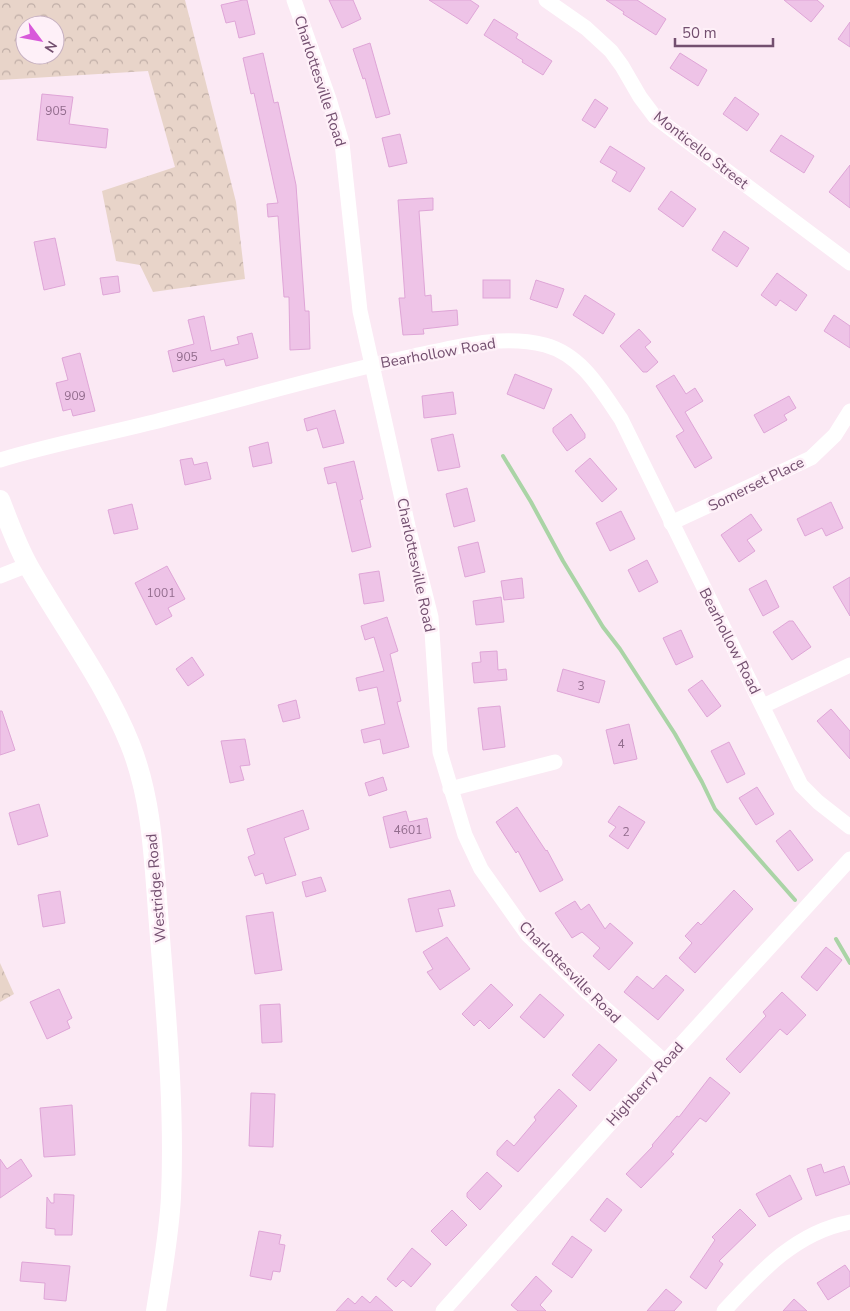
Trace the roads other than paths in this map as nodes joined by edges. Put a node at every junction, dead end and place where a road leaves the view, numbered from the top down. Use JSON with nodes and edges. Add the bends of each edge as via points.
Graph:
{"nodes":[{"id":1,"x":294,"y":0,"type":"edge"},
{"id":2,"x":546,"y":0,"type":"edge"},
{"id":3,"x":850,"y":263,"type":"edge"},
{"id":4,"x":371,"y":365,"type":"junction"},
{"id":5,"x":850,"y":411,"type":"edge"},
{"id":6,"x":0,"y":460,"type":"edge"},
{"id":7,"x":0,"y":500,"type":"edge"},
{"id":8,"x":671,"y":523,"type":"junction"},
{"id":9,"x":28,"y":565,"type":"junction"},
{"id":10,"x":0,"y":576,"type":"edge"},
{"id":11,"x":850,"y":665,"type":"edge"},
{"id":12,"x":763,"y":706,"type":"junction"},
{"id":13,"x":555,"y":762,"type":"dead end"},
{"id":14,"x":450,"y":789,"type":"junction"},
{"id":15,"x":850,"y":827,"type":"edge"},
{"id":16,"x":850,"y":859,"type":"edge"},
{"id":17,"x":665,"y":1062,"type":"junction"},
{"id":18,"x":850,"y":1222,"type":"edge"},
{"id":19,"x":156,"y":1311,"type":"edge"},
{"id":20,"x":443,"y":1311,"type":"edge"},
{"id":21,"x":724,"y":1311,"type":"edge"}],
"edges":[{"from":1,"to":4,"type":"street","name":"Charlottesville Road","via":[[342,143],[360,311]]},
{"from":2,"to":3,"type":"street","name":"Monticello Street","via":[[586,28],[611,51],[655,117]]},
{"from":4,"to":6,"type":"street","name":"Bearhollow Road"},
{"from":4,"to":8,"type":"street","name":"Bearhollow Road","via":[[479,342],[519,340],[567,354],[588,372],[622,419]]},
{"from":4,"to":14,"type":"street","name":"Charlottesville Road","via":[[431,617],[440,752]]},
{"from":5,"to":8,"type":"street","name":"Somerset Place","via":[[835,435],[812,458]]},
{"from":7,"to":9,"type":"main road","name":"Westridge Road"},
{"from":8,"to":12,"type":"street","name":"Bearhollow Road"},
{"from":9,"to":10,"type":"street"},
{"from":9,"to":19,"type":"main road","name":"Westridge Road","via":[[103,691],[129,742],[147,802],[166,1007],[172,1122],[171,1200]]},
{"from":11,"to":12,"type":"street"},
{"from":12,"to":15,"type":"street","name":"Bearhollow Road","via":[[801,785]]},
{"from":13,"to":14,"type":"street"},
{"from":14,"to":17,"type":"street","name":"Charlottesville Road","via":[[481,869],[527,934]]},
{"from":16,"to":17,"type":"street","name":"Highberry Road"},
{"from":17,"to":20,"type":"street","name":"Highberry Road"},
{"from":18,"to":21,"type":"street","via":[[828,1228],[792,1246],[770,1263]]}]}
